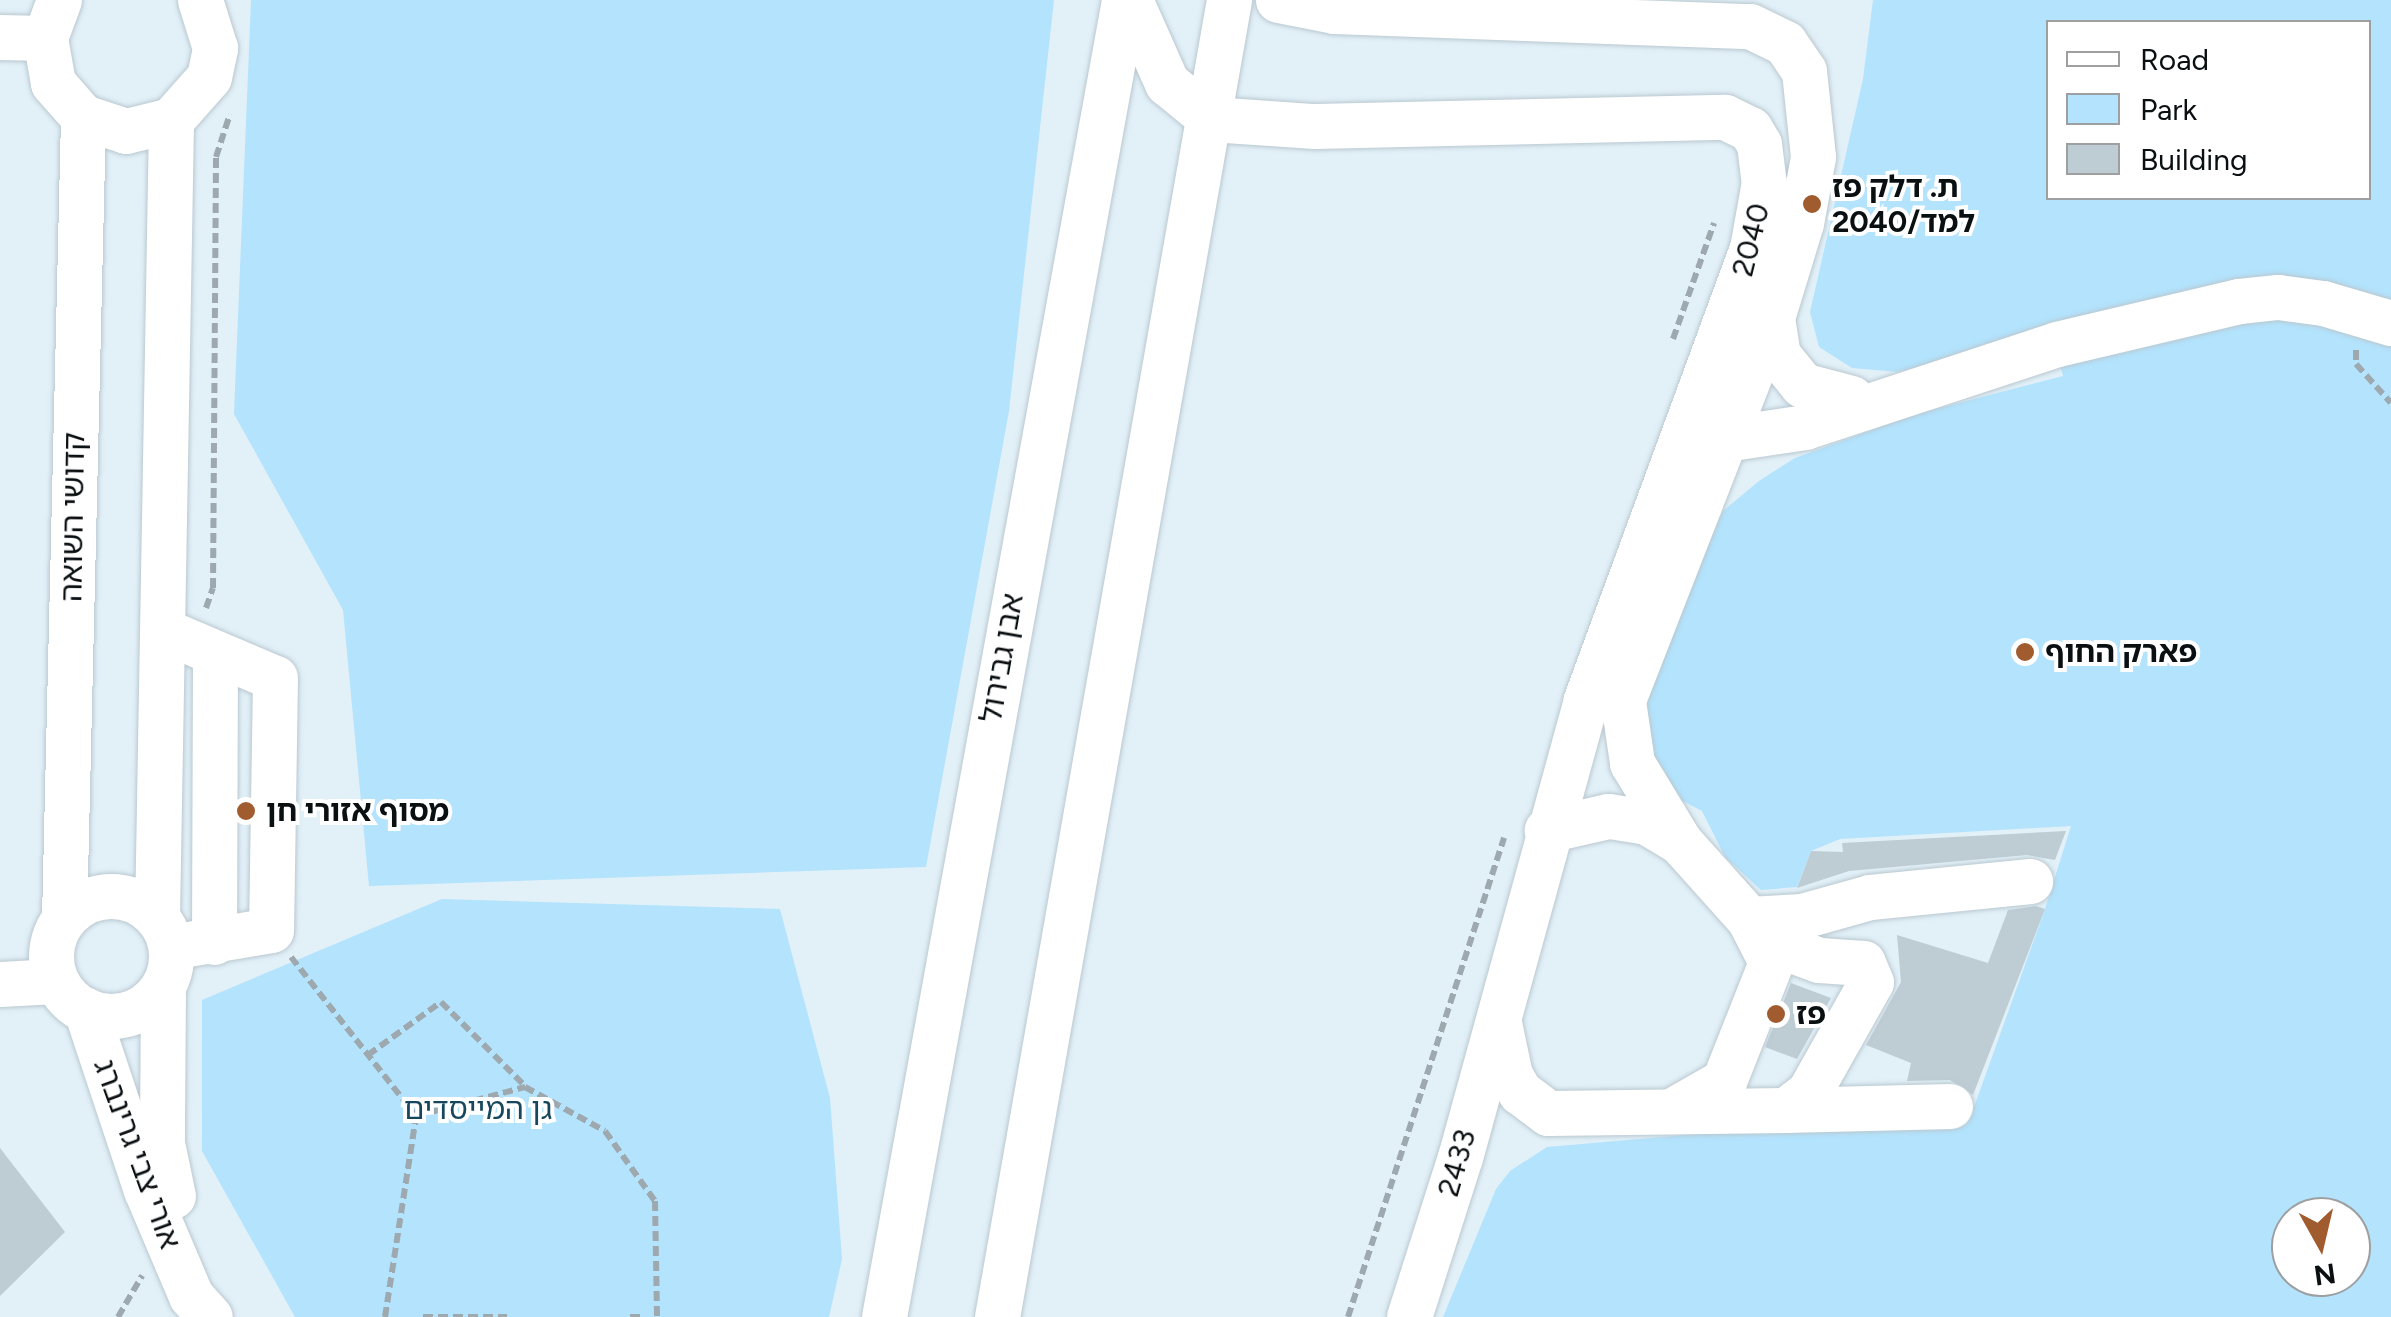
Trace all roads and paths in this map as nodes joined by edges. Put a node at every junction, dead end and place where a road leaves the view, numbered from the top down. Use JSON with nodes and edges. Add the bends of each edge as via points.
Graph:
{"nodes":[{"id":1,"x":200,"y":0,"type":"edge"},
{"id":2,"x":1127,"y":0,"type":"edge"},
{"id":3,"x":1229,"y":0,"type":"edge"},
{"id":4,"x":1278,"y":0,"type":"edge"},
{"id":5,"x":52,"y":19,"type":"edge"},
{"id":6,"x":0,"y":37,"type":"edge"},
{"id":7,"x":236,"y":96,"type":"dead end"},
{"id":8,"x":83,"y":117,"type":"junction"},
{"id":9,"x":1211,"y":119,"type":"junction"},
{"id":10,"x":171,"y":120,"type":"junction"},
{"id":11,"x":1772,"y":318,"type":"junction"},
{"id":12,"x":2391,"y":324,"type":"edge"},
{"id":13,"x":1898,"y":393,"type":"junction"},
{"id":14,"x":1851,"y":398,"type":"junction"},
{"id":15,"x":1717,"y":420,"type":"junction"},
{"id":16,"x":192,"y":643,"type":"junction"},
{"id":17,"x":1547,"y":830,"type":"junction"},
{"id":18,"x":1680,"y":842,"type":"junction"},
{"id":19,"x":2030,"y":881,"type":"dead end"},
{"id":20,"x":64,"y":918,"type":"junction"},
{"id":21,"x":1750,"y":919,"type":"junction"},
{"id":22,"x":271,"y":930,"type":"junction"},
{"id":23,"x":176,"y":948,"type":"junction"},
{"id":24,"x":0,"y":984,"type":"edge"},
{"id":25,"x":71,"y":996,"type":"junction"},
{"id":26,"x":1498,"y":1006,"type":"junction"},
{"id":27,"x":368,"y":1054,"type":"junction"},
{"id":28,"x":525,"y":1086,"type":"junction"},
{"id":29,"x":1950,"y":1106,"type":"dead end"},
{"id":30,"x":1786,"y":1110,"type":"junction"},
{"id":31,"x":416,"y":1116,"type":"junction"},
{"id":32,"x":1662,"y":1116,"type":"junction"},
{"id":33,"x":200,"y":1307,"type":"edge"},
{"id":34,"x":385,"y":1317,"type":"edge"},
{"id":35,"x":423,"y":1317,"type":"edge"},
{"id":36,"x":507,"y":1317,"type":"edge"},
{"id":37,"x":630,"y":1317,"type":"edge"},
{"id":38,"x":641,"y":1317,"type":"edge"},
{"id":39,"x":657,"y":1317,"type":"edge"},
{"id":40,"x":884,"y":1317,"type":"edge"},
{"id":41,"x":997,"y":1317,"type":"edge"},
{"id":42,"x":1408,"y":1317,"type":"edge"}],
"edges":[{"from":1,"to":10,"type":"street","via":[[215,48],[209,78]]},
{"from":2,"to":9,"type":"street","via":[[1168,84]]},
{"from":2,"to":40,"type":"street","name":"אבן גבירול"},
{"from":3,"to":9,"type":"street"},
{"from":4,"to":11,"type":"street","name":"2040","via":[[1334,11],[1720,22],[1750,26],[1786,43],[1804,71],[1813,156]]},
{"from":5,"to":6,"type":"street"},
{"from":5,"to":8,"type":"street","via":[[52,82]]},
{"from":7,"to":16,"type":"path","via":[[216,158],[213,588]]},
{"from":8,"to":10,"type":"street","via":[[126,131]]},
{"from":8,"to":20,"type":"street","name":"קדושי השואה"},
{"from":9,"to":15,"type":"street","name":"2040","via":[[1315,126],[1684,116],[1725,117],[1750,129],[1763,163],[1762,211]]},
{"from":9,"to":41,"type":"street"},
{"from":10,"to":16,"type":"street"},
{"from":11,"to":14,"type":"street","via":[[1772,339],[1795,378],[1816,392]]},
{"from":11,"to":15,"type":"street","name":"2040"},
{"from":12,"to":13,"type":"street","via":[[2278,296],[2057,344]]},
{"from":13,"to":14,"type":"street"},
{"from":13,"to":15,"type":"street","via":[[1805,426]]},
{"from":14,"to":15,"type":"street"},
{"from":15,"to":17,"type":"street","name":"2040","via":[[1646,524]]},
{"from":15,"to":18,"type":"street","name":"2040","via":[[1623,702],[1632,763]]},
{"from":16,"to":22,"type":"street","via":[[274,678]]},
{"from":16,"to":23,"type":"street"},
{"from":16,"to":23,"type":"street"},
{"from":17,"to":18,"type":"street","via":[[1608,816],[1647,822]]},
{"from":17,"to":26,"type":"street","name":"2040"},
{"from":18,"to":21,"type":"street"},
{"from":19,"to":21,"type":"street","via":[[1870,897],[1802,916]]},
{"from":20,"to":23,"type":"street","via":[[92,898],[143,904]]},
{"from":20,"to":25,"type":"street","via":[[51,949]]},
{"from":21,"to":30,"type":"street","via":[[1789,950],[1863,963],[1872,973],[1809,1092]]},
{"from":21,"to":32,"type":"street","via":[[1771,962],[1724,1081]]},
{"from":22,"to":23,"type":"street"},
{"from":22,"to":27,"type":"path"},
{"from":23,"to":25,"type":"street","via":[[120,1015]]},
{"from":23,"to":33,"type":"street","name":"אורי צבי גרינברג","via":[[162,1143]]},
{"from":24,"to":25,"type":"street"},
{"from":25,"to":33,"type":"street","name":"אורי צבי גרינברג","via":[[146,1190]]},
{"from":26,"to":32,"type":"street","via":[[1510,1075],[1533,1105],[1567,1117]]},
{"from":26,"to":42,"type":"street","name":"2433","via":[[1460,1157]]},
{"from":27,"to":28,"type":"path","via":[[441,1002]]},
{"from":27,"to":31,"type":"path"},
{"from":28,"to":31,"type":"path"},
{"from":28,"to":39,"type":"path","via":[[605,1131],[654,1201]]},
{"from":29,"to":30,"type":"street"},
{"from":30,"to":32,"type":"street"},
{"from":31,"to":34,"type":"path"},
{"from":35,"to":36,"type":"path"},
{"from":37,"to":38,"type":"path"}]}
